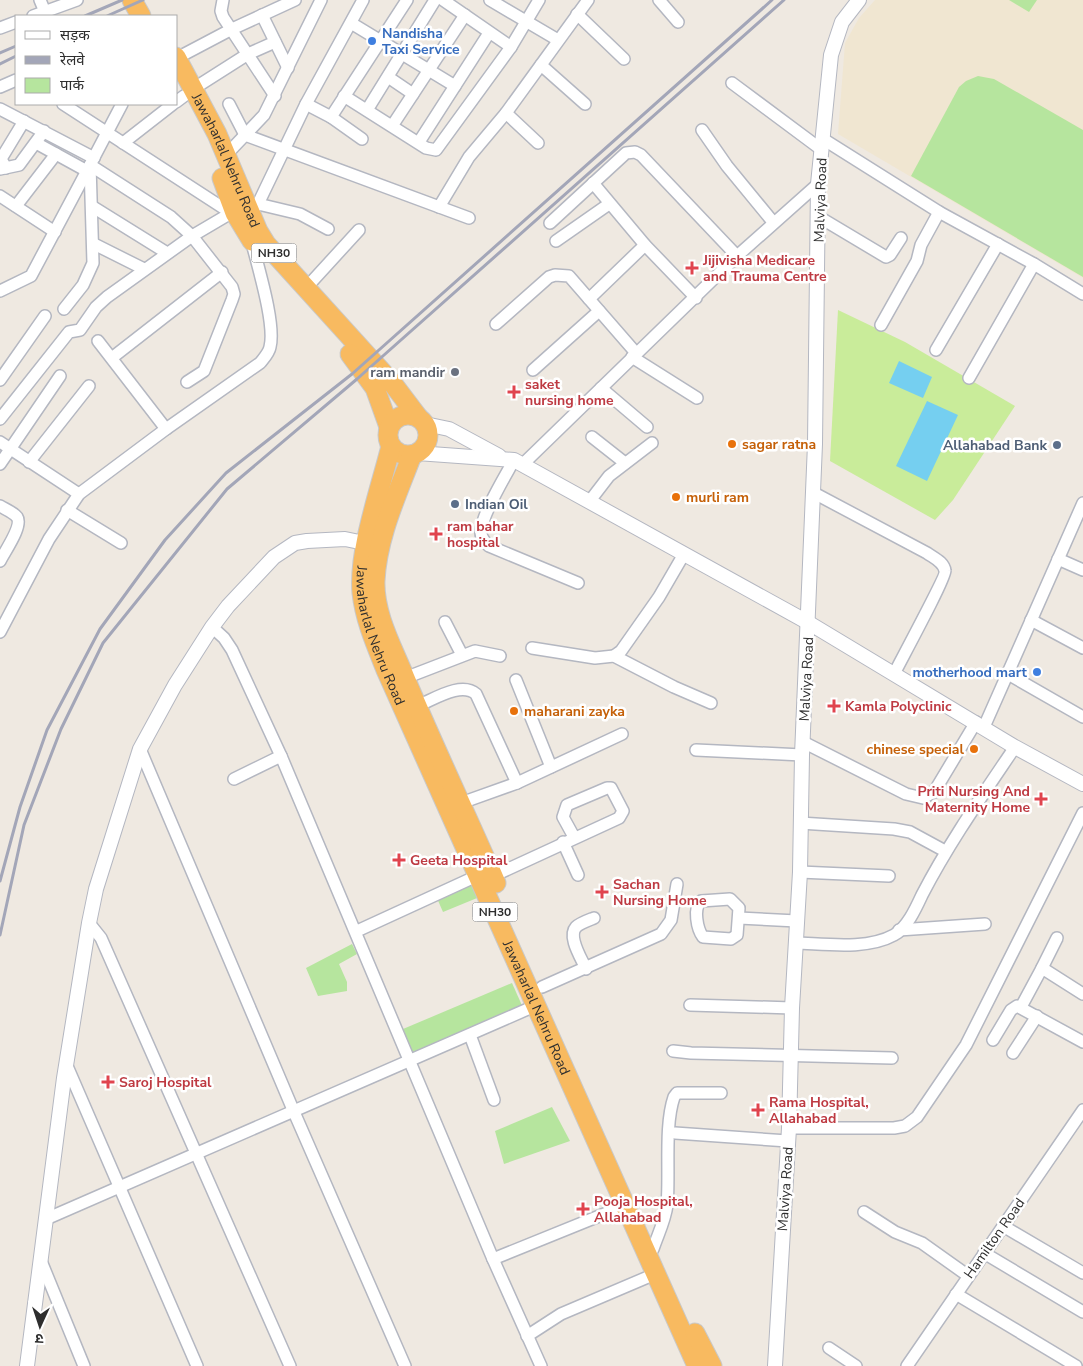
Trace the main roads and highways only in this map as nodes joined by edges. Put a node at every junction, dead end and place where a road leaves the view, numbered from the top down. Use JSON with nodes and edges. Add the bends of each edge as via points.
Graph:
{"nodes":[{"id":1,"x":132,"y":0,"type":"edge"},
{"id":2,"x":149,"y":13,"type":"edge"},
{"id":3,"x":178,"y":67,"type":"edge"},
{"id":4,"x":181,"y":94,"type":"edge"},
{"id":5,"x":243,"y":211,"type":"junction"},
{"id":6,"x":422,"y":421,"type":"junction"},
{"id":7,"x":390,"y":427,"type":"junction"},
{"id":8,"x":391,"y":446,"type":"junction"},
{"id":9,"x":415,"y":454,"type":"junction"},
{"id":10,"x":373,"y":545,"type":"junction"},
{"id":11,"x":486,"y":875,"type":"junction"},
{"id":12,"x":539,"y":996,"type":"junction"},
{"id":13,"x":697,"y":1366,"type":"edge"},
{"id":14,"x":712,"y":1366,"type":"edge"}],
"edges":[{"from":1,"to":2,"type":"highway"},
{"from":3,"to":4,"type":"highway","name":"Jawaharlal Nehru Road","number":"NH30"},
{"from":4,"to":5,"type":"highway","name":"Jawaharlal Nehru Road","number":"NH30"},
{"from":4,"to":5,"type":"highway","name":"Jawaharlal Nehru Road","number":"NH30","via":[[226,155]]},
{"from":5,"to":6,"type":"highway","name":"Jawaharlal Nehru Road","number":"NH30","via":[[266,244],[393,384]]},
{"from":5,"to":7,"type":"highway","name":"Jawaharlal Nehru Road","number":"NH30","via":[[251,239],[266,262],[362,369],[383,405]]},
{"from":6,"to":7,"type":"highway","via":[[404,415],[395,419]]},
{"from":6,"to":9,"type":"highway","name":"Jawaharlal Nehru Road","number":"NH30","via":[[428,438],[424,447]]},
{"from":7,"to":8,"type":"highway","name":"Jawaharlal Nehru Road","number":"NH30","via":[[388,437]]},
{"from":8,"to":9,"type":"highway","via":[[398,452]]},
{"from":8,"to":10,"type":"highway","name":"Jawaharlal Nehru Road","number":"NH30"},
{"from":9,"to":10,"type":"highway","name":"Jawaharlal Nehru Road","number":"NH30"},
{"from":10,"to":11,"type":"highway","name":"Jawaharlal Nehru Road","number":"NH30","via":[[377,602],[405,678],[462,803]]},
{"from":10,"to":11,"type":"highway","name":"Jawaharlal Nehru Road","number":"NH30","via":[[361,582],[370,629],[386,670]]},
{"from":11,"to":12,"type":"highway","name":"Jawaharlal Nehru Road","number":"NH30"},
{"from":12,"to":13,"type":"highway","name":"Jawaharlal Nehru Road","number":"NH30","via":[[624,1206]]},
{"from":12,"to":14,"type":"highway","name":"Jawaharlal Nehru Road","number":"NH30","via":[[653,1249]]}]}
